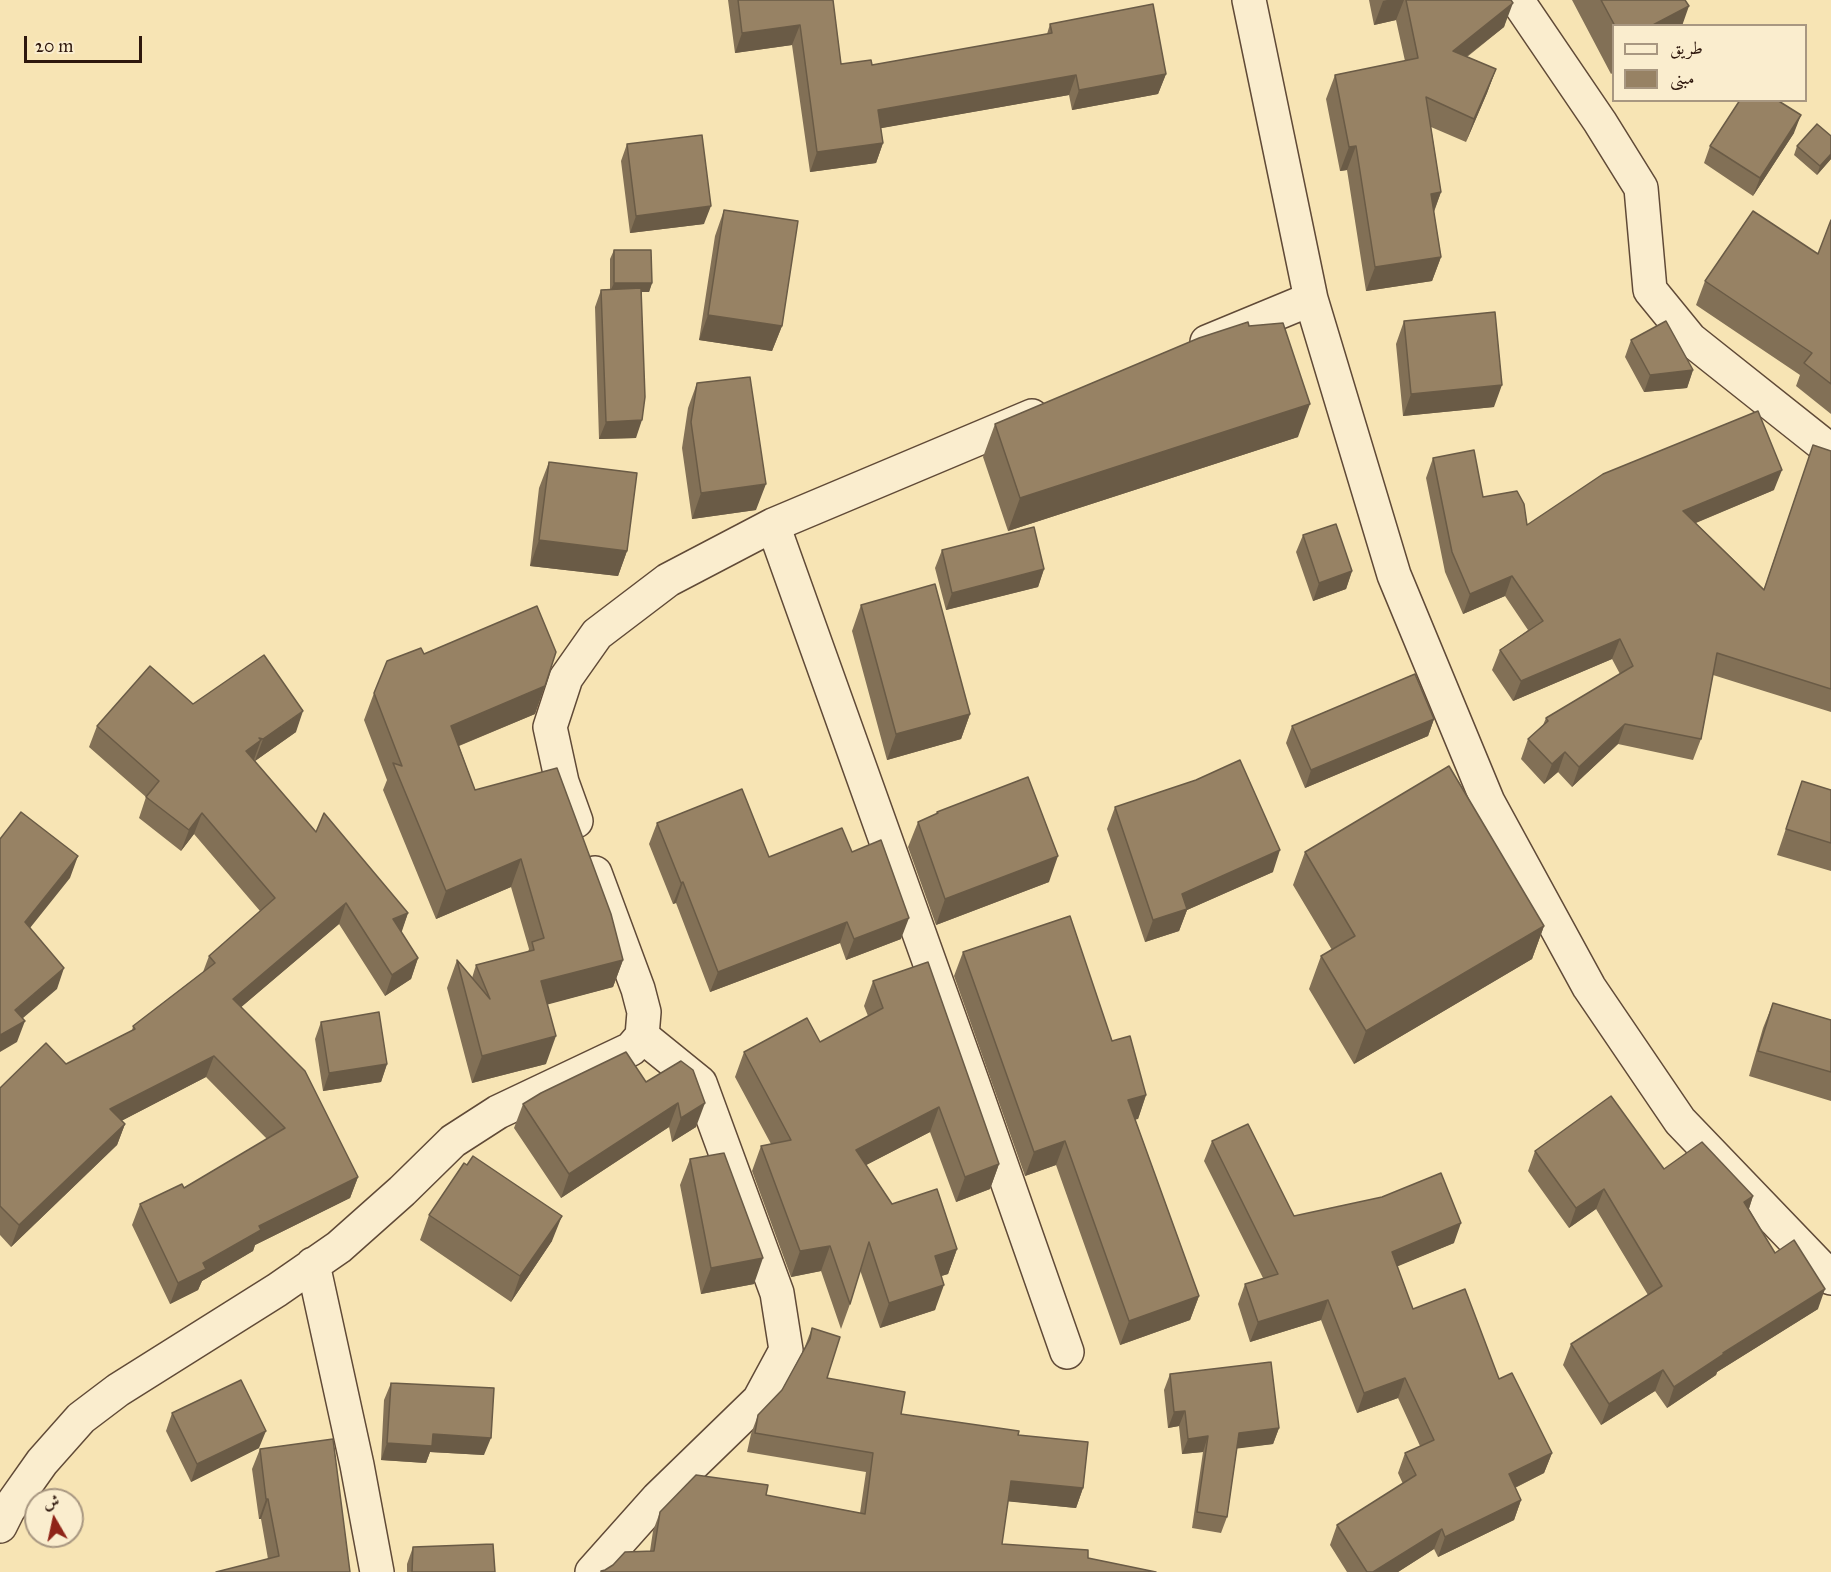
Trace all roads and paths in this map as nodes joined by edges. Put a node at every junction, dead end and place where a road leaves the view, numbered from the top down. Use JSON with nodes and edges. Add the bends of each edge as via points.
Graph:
{"nodes":[{"id":1,"x":1249,"y":0,"type":"edge"},
{"id":2,"x":1517,"y":0,"type":"edge"},
{"id":3,"x":1311,"y":299,"type":"junction"},
{"id":4,"x":1180,"y":354,"type":"edge"},
{"id":5,"x":1059,"y":404,"type":"edge"},
{"id":6,"x":1831,"y":451,"type":"edge"},
{"id":7,"x":773,"y":525,"type":"junction"},
{"id":8,"x":642,"y":1036,"type":"junction"},
{"id":9,"x":313,"y":1264,"type":"junction"},
{"id":10,"x":1831,"y":1278,"type":"edge"},
{"id":11,"x":1067,"y":1352,"type":"dead end"},
{"id":12,"x":0,"y":1526,"type":"edge"},
{"id":13,"x":377,"y":1572,"type":"edge"},
{"id":14,"x":592,"y":1572,"type":"edge"}],
"edges":[{"from":1,"to":3,"type":"street"},
{"from":2,"to":6,"type":"street","via":[[1641,188],[1650,290],[1690,339]]},
{"from":3,"to":4,"type":"street"},
{"from":3,"to":10,"type":"street","via":[[1394,575],[1488,802],[1589,987],[1680,1121]]},
{"from":5,"to":7,"type":"street"},
{"from":7,"to":8,"type":"street","via":[[668,580],[597,634],[566,678],[550,727],[562,782],[638,989],[644,1012]]},
{"from":7,"to":11,"type":"street"},
{"from":8,"to":9,"type":"street","via":[[632,1049],[498,1112],[453,1141],[339,1247]]},
{"from":8,"to":14,"type":"street","via":[[700,1083],[777,1293],[786,1350],[759,1400],[658,1498]]},
{"from":9,"to":12,"type":"street","via":[[81,1418],[42,1462]]},
{"from":9,"to":13,"type":"street"}]}
